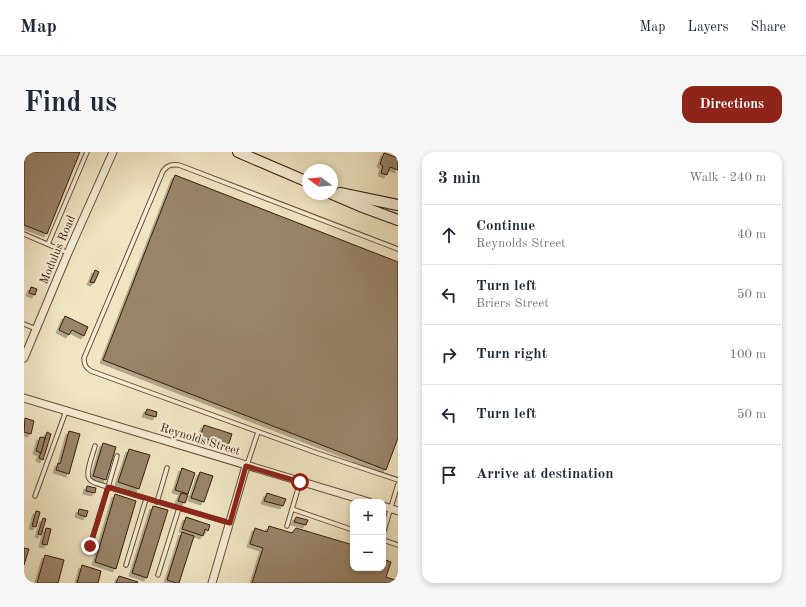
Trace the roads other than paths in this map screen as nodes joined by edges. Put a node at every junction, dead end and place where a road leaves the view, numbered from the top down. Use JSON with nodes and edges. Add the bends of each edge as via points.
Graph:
{"nodes":[{"id":1,"x":87,"y":152,"type":"edge"},
{"id":2,"x":113,"y":152,"type":"edge"},
{"id":3,"x":238,"y":152,"type":"edge"},
{"id":4,"x":302,"y":179,"type":"edge"},
{"id":5,"x":338,"y":192,"type":"edge"},
{"id":6,"x":338,"y":197,"type":"edge"},
{"id":7,"x":398,"y":205,"type":"edge"},
{"id":8,"x":398,"y":220,"type":"edge"},
{"id":9,"x":24,"y":234,"type":"edge"},
{"id":10,"x":48,"y":244,"type":"junction"},
{"id":11,"x":398,"y":249,"type":"edge"},
{"id":12,"x":68,"y":253,"type":"junction"},
{"id":13,"x":24,"y":324,"type":"edge"},
{"id":14,"x":36,"y":329,"type":"junction"},
{"id":15,"x":24,"y":358,"type":"edge"},
{"id":16,"x":24,"y":398,"type":"edge"},
{"id":17,"x":66,"y":411,"type":"junction"},
{"id":18,"x":258,"y":432,"type":"junction"},
{"id":19,"x":95,"y":446,"type":"dead end"},
{"id":20,"x":117,"y":456,"type":"dead end"},
{"id":21,"x":246,"y":466,"type":"junction"},
{"id":22,"x":167,"y":468,"type":"dead end"},
{"id":23,"x":398,"y":480,"type":"edge"},
{"id":24,"x":300,"y":482,"type":"junction"},
{"id":25,"x":398,"y":484,"type":"edge"},
{"id":26,"x":108,"y":487,"type":"junction"},
{"id":27,"x":35,"y":496,"type":"dead end"},
{"id":28,"x":146,"y":498,"type":"junction"},
{"id":29,"x":359,"y":499,"type":"edge"},
{"id":30,"x":157,"y":502,"type":"junction"},
{"id":31,"x":386,"y":507,"type":"edge"},
{"id":32,"x":179,"y":508,"type":"junction"},
{"id":33,"x":292,"y":509,"type":"junction"},
{"id":34,"x":398,"y":511,"type":"edge"},
{"id":35,"x":230,"y":523,"type":"junction"},
{"id":36,"x":287,"y":526,"type":"dead end"},
{"id":37,"x":350,"y":529,"type":"edge"},
{"id":38,"x":386,"y":541,"type":"edge"},
{"id":39,"x":398,"y":545,"type":"edge"},
{"id":40,"x":90,"y":546,"type":"dead end"},
{"id":41,"x":126,"y":566,"type":"dead end"},
{"id":42,"x":158,"y":575,"type":"dead end"},
{"id":43,"x":212,"y":583,"type":"edge"}],
"edges":[{"from":1,"to":10,"type":"lane"},
{"from":2,"to":12,"type":"street","name":"Modulus Road"},
{"from":3,"to":4,"type":"main road"},
{"from":5,"to":7,"type":"main road"},
{"from":6,"to":8,"type":"main road"},
{"from":9,"to":10,"type":"lane"},
{"from":10,"to":12,"type":"lane"},
{"from":11,"to":18,"type":"lane","via":[[179,165],[173,164],[163,171],[84,358],[84,364],[92,371]]},
{"from":12,"to":14,"type":"street","name":"Modulus Road"},
{"from":13,"to":14,"type":"lane"},
{"from":14,"to":15,"type":"street","name":"Modulus Road"},
{"from":16,"to":17,"type":"street","name":"Reynolds Street"},
{"from":17,"to":21,"type":"street","name":"Reynolds Street"},
{"from":17,"to":27,"type":"lane"},
{"from":18,"to":21,"type":"lane"},
{"from":18,"to":23,"type":"lane"},
{"from":19,"to":26,"type":"lane","via":[[88,478],[91,482]]},
{"from":20,"to":26,"type":"lane"},
{"from":21,"to":24,"type":"street","name":"Reynolds Street"},
{"from":21,"to":35,"type":"street"},
{"from":22,"to":30,"type":"lane"},
{"from":24,"to":29,"type":"street","name":"Reynolds Street"},
{"from":24,"to":33,"type":"lane"},
{"from":25,"to":31,"type":"lane"},
{"from":26,"to":28,"type":"lane"},
{"from":26,"to":40,"type":"lane"},
{"from":28,"to":30,"type":"lane"},
{"from":28,"to":41,"type":"lane"},
{"from":30,"to":32,"type":"lane"},
{"from":31,"to":34,"type":"street"},
{"from":32,"to":35,"type":"lane"},
{"from":32,"to":42,"type":"lane"},
{"from":33,"to":36,"type":"lane"},
{"from":33,"to":37,"type":"lane"},
{"from":35,"to":43,"type":"street"},
{"from":38,"to":39,"type":"lane"}]}
